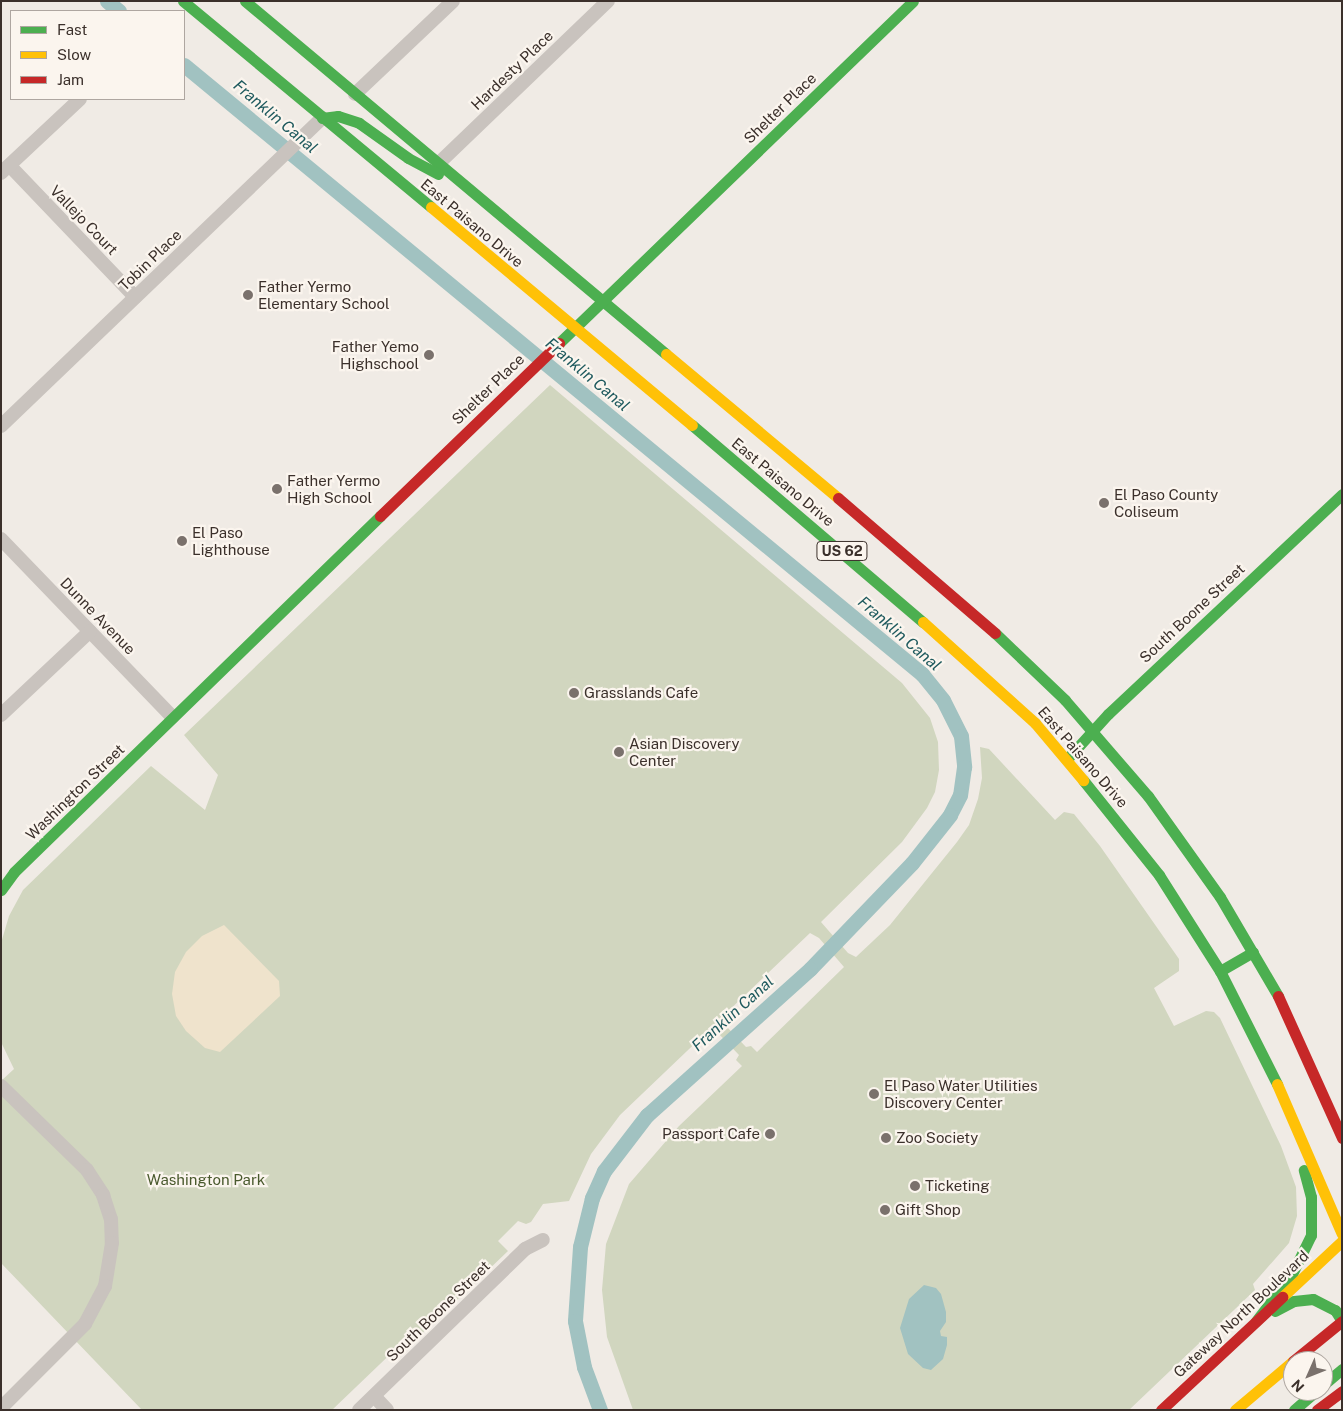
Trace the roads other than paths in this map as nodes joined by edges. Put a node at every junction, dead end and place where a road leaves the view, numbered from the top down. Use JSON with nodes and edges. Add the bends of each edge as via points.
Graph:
{"nodes":[{"id":1,"x":183,"y":1,"type":"edge"},
{"id":2,"x":244,"y":1,"type":"edge"},
{"id":3,"x":453,"y":1,"type":"edge"},
{"id":4,"x":608,"y":1,"type":"edge"},
{"id":5,"x":913,"y":1,"type":"edge"},
{"id":6,"x":355,"y":94,"type":"junction"},
{"id":7,"x":79,"y":100,"type":"edge"},
{"id":8,"x":322,"y":118,"type":"junction"},
{"id":9,"x":439,"y":163,"type":"junction"},
{"id":10,"x":5,"y":170,"type":"edge"},
{"id":11,"x":462,"y":183,"type":"junction"},
{"id":12,"x":135,"y":297,"type":"junction"},
{"id":13,"x":600,"y":301,"type":"junction"},
{"id":14,"x":573,"y":327,"type":"junction"},
{"id":15,"x":1,"y":426,"type":"edge"},
{"id":16,"x":1342,"y":494,"type":"edge"},
{"id":17,"x":1,"y":539,"type":"edge"},
{"id":18,"x":90,"y":631,"type":"junction"},
{"id":19,"x":1,"y":715,"type":"edge"},
{"id":20,"x":172,"y":717,"type":"junction"},
{"id":21,"x":1093,"y":730,"type":"junction"},
{"id":22,"x":1067,"y":759,"type":"junction"},
{"id":23,"x":1,"y":890,"type":"edge"},
{"id":24,"x":1253,"y":952,"type":"junction"},
{"id":25,"x":1220,"y":971,"type":"junction"},
{"id":26,"x":2,"y":1087,"type":"edge"},
{"id":27,"x":1331,"y":1110,"type":"junction"},
{"id":28,"x":1294,"y":1121,"type":"junction"},
{"id":29,"x":1342,"y":1123,"type":"edge"},
{"id":30,"x":1342,"y":1138,"type":"edge"},
{"id":31,"x":1342,"y":1234,"type":"edge"},
{"id":32,"x":543,"y":1240,"type":"dead end"},
{"id":33,"x":1342,"y":1241,"type":"edge"},
{"id":34,"x":1256,"y":1321,"type":"junction"},
{"id":35,"x":1342,"y":1321,"type":"edge"},
{"id":36,"x":1305,"y":1351,"type":"edge"},
{"id":37,"x":1283,"y":1369,"type":"edge"},
{"id":38,"x":1342,"y":1391,"type":"edge"},
{"id":39,"x":374,"y":1396,"type":"junction"},
{"id":40,"x":1304,"y":1401,"type":"edge"},
{"id":41,"x":1,"y":1408,"type":"edge"},
{"id":42,"x":359,"y":1410,"type":"edge"},
{"id":43,"x":387,"y":1410,"type":"edge"},
{"id":44,"x":1161,"y":1410,"type":"edge"},
{"id":45,"x":1235,"y":1410,"type":"edge"},
{"id":46,"x":1294,"y":1410,"type":"edge"},
{"id":47,"x":1317,"y":1410,"type":"edge"}],
"edges":[{"from":1,"to":8,"type":"main road","name":"East Paisano Drive","number":"US 62"},
{"from":2,"to":6,"type":"main road","name":"East Paisano Drive","number":"US 62"},
{"from":3,"to":6,"type":"street"},
{"from":4,"to":9,"type":"street","name":"Hardesty Place"},
{"from":5,"to":13,"type":"main road","name":"Shelter Place"},
{"from":6,"to":9,"type":"main road","name":"East Paisano Drive","number":"US 62"},
{"from":7,"to":10,"type":"street"},
{"from":8,"to":11,"type":"main road","via":[[349,118],[425,168]]},
{"from":8,"to":12,"type":"street","name":"Tobin Place"},
{"from":8,"to":14,"type":"main road","name":"East Paisano Drive","number":"US 62"},
{"from":9,"to":11,"type":"main road","name":"East Paisano Drive","number":"US 62"},
{"from":10,"to":12,"type":"street","name":"Vallejo Court"},
{"from":11,"to":13,"type":"main road","name":"East Paisano Drive","number":"US 62"},
{"from":12,"to":15,"type":"street","name":"Tobin Place"},
{"from":13,"to":14,"type":"main road","name":"Shelter Place"},
{"from":13,"to":21,"type":"main road","name":"East Paisano Drive","number":"US 62","via":[[976,616],[1039,673]]},
{"from":14,"to":20,"type":"main road","name":"Shelter Place"},
{"from":14,"to":22,"type":"main road","name":"East Paisano Drive","number":"US 62","via":[[868,572],[998,688]]},
{"from":16,"to":21,"type":"main road","name":"South Boone Street"},
{"from":17,"to":18,"type":"street","name":"Dunne Avenue"},
{"from":18,"to":19,"type":"street"},
{"from":18,"to":20,"type":"street","name":"Dunne Avenue"},
{"from":20,"to":23,"type":"main road","name":"Washington Street","via":[[14,872]]},
{"from":21,"to":22,"type":"main road","name":"South Boone Street"},
{"from":21,"to":24,"type":"main road","name":"East Paisano Drive","number":"US 62","via":[[1159,812],[1220,897]]},
{"from":22,"to":25,"type":"main road","name":"East Paisano Drive","number":"US 62","via":[[1159,875]]},
{"from":24,"to":25,"type":"main road"},
{"from":24,"to":27,"type":"main road","name":"East Paisano Drive","number":"US 62","via":[[1289,1018]]},
{"from":25,"to":28,"type":"main road","name":"East Paisano Drive","number":"US 62","via":[[1264,1054]]},
{"from":26,"to":41,"type":"street","via":[[87,1170],[103,1194],[111,1219],[112,1243],[105,1286],[85,1324]]},
{"from":27,"to":29,"type":"main road"},
{"from":27,"to":30,"type":"main road","name":"East Paisano Drive","number":"US 62"},
{"from":28,"to":31,"type":"main road","name":"East Paisano Drive","number":"US 62"},
{"from":28,"to":34,"type":"main road","via":[[1311,1197],[1311,1235],[1292,1274]]},
{"from":32,"to":39,"type":"street","name":"South Boone Street","via":[[525,1249]]},
{"from":33,"to":34,"type":"main road","name":"Gateway North Boulevard"},
{"from":34,"to":35,"type":"main road","via":[[1294,1301],[1313,1299],[1335,1310]]},
{"from":34,"to":44,"type":"main road","name":"Gateway North Boulevard"},
{"from":35,"to":36,"type":"main road","bridge":true},
{"from":37,"to":45,"type":"main road"},
{"from":38,"to":47,"type":"main road"},
{"from":39,"to":42,"type":"street","name":"South Boone Street"},
{"from":39,"to":43,"type":"street"},
{"from":40,"to":46,"type":"main road"}]}
